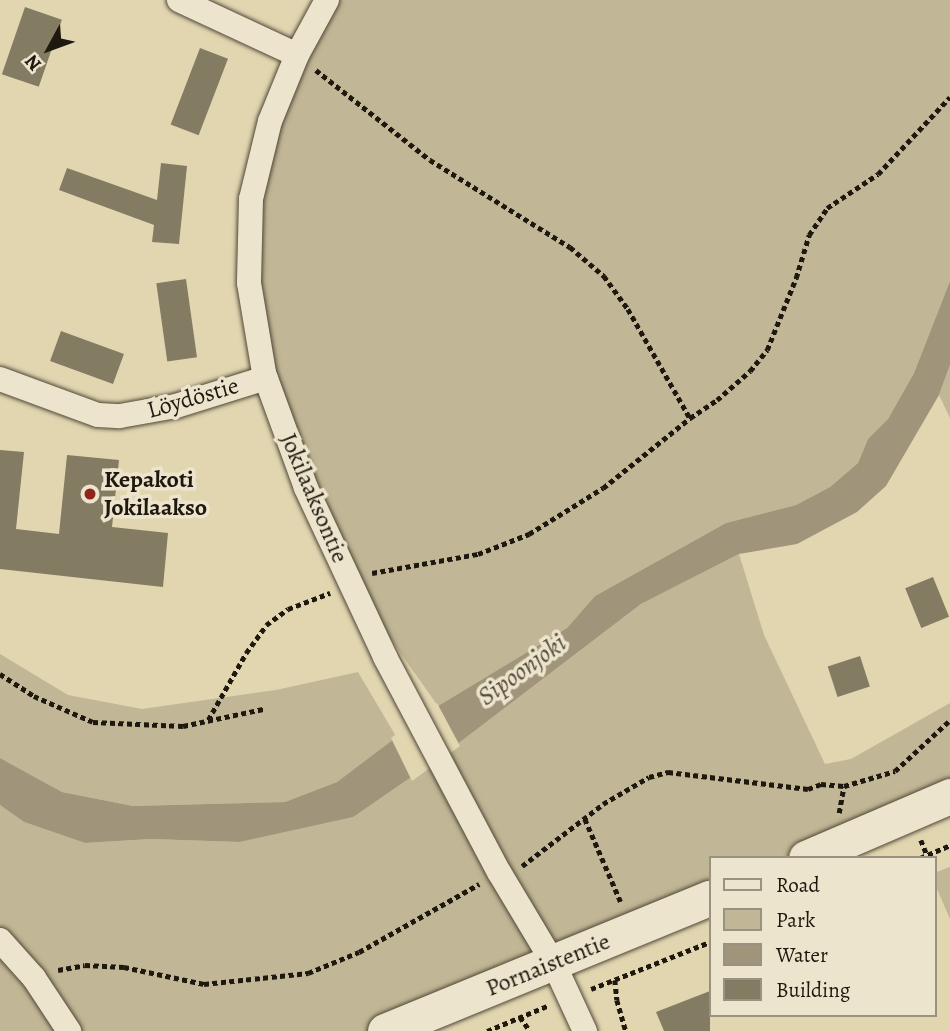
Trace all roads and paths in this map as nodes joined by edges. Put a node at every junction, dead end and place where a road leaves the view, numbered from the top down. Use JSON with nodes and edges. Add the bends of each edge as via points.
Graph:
{"nodes":[{"id":1,"x":179,"y":0,"type":"edge"},
{"id":2,"x":327,"y":0,"type":"edge"},
{"id":3,"x":310,"y":61,"type":"junction"},
{"id":4,"x":310,"y":78,"type":"dead end"},
{"id":5,"x":950,"y":97,"type":"edge"},
{"id":6,"x":266,"y":378,"type":"junction"},
{"id":7,"x":0,"y":379,"type":"edge"},
{"id":8,"x":690,"y":418,"type":"junction"},
{"id":9,"x":367,"y":574,"type":"dead end"},
{"id":10,"x":330,"y":593,"type":"dead end"},
{"id":11,"x":0,"y":674,"type":"edge"},
{"id":12,"x":263,"y":709,"type":"dead end"},
{"id":13,"x":950,"y":719,"type":"edge"},
{"id":14,"x":208,"y":721,"type":"junction"},
{"id":15,"x":950,"y":796,"type":"edge"},
{"id":16,"x":585,"y":819,"type":"junction"},
{"id":17,"x":950,"y":845,"type":"edge"},
{"id":18,"x":811,"y":856,"type":"edge"},
{"id":19,"x":925,"y":856,"type":"edge"},
{"id":20,"x":499,"y":872,"type":"junction"},
{"id":21,"x":708,"y":899,"type":"edge"},
{"id":22,"x":625,"y":912,"type":"dead end"},
{"id":23,"x":0,"y":940,"type":"edge"},
{"id":24,"x":708,"y":943,"type":"edge"},
{"id":25,"x":554,"y":964,"type":"junction"},
{"id":26,"x":34,"y":978,"type":"junction"},
{"id":27,"x":615,"y":980,"type":"junction"},
{"id":28,"x":570,"y":997,"type":"junction"},
{"id":29,"x":520,"y":1017,"type":"junction"},
{"id":30,"x":69,"y":1031,"type":"edge"},
{"id":31,"x":385,"y":1031,"type":"edge"},
{"id":32,"x":486,"y":1031,"type":"edge"},
{"id":33,"x":530,"y":1031,"type":"edge"},
{"id":34,"x":585,"y":1031,"type":"edge"},
{"id":35,"x":626,"y":1031,"type":"edge"}],
"edges":[{"from":1,"to":3,"type":"street"},
{"from":2,"to":3,"type":"street","name":"Jokilaaksontie"},
{"from":3,"to":4,"type":"path"},
{"from":3,"to":6,"type":"street","name":"Jokilaaksontie","via":[[270,121],[251,199],[249,283]]},
{"from":3,"to":8,"type":"path","via":[[430,160],[569,247],[604,276]]},
{"from":5,"to":8,"type":"path","via":[[878,174],[827,208],[808,235],[767,350],[750,371]]},
{"from":6,"to":7,"type":"street","name":"Löydöstie","via":[[176,406],[120,416],[98,415]]},
{"from":6,"to":20,"type":"street","name":"Jokilaaksontie","via":[[306,488],[384,657]]},
{"from":8,"to":9,"type":"path","via":[[603,488],[529,534],[478,554]]},
{"from":10,"to":14,"type":"path","via":[[288,609],[266,625]]},
{"from":11,"to":14,"type":"path","via":[[34,696],[93,722],[183,726]]},
{"from":12,"to":14,"type":"path"},
{"from":13,"to":16,"type":"path","via":[[895,771],[844,786],[821,784],[808,789],[668,772],[622,791]]},
{"from":15,"to":18,"type":"street"},
{"from":16,"to":20,"type":"path","via":[[522,866]]},
{"from":16,"to":22,"type":"path"},
{"from":17,"to":19,"type":"path"},
{"from":20,"to":25,"type":"street","name":"Jokilaaksontie"},
{"from":20,"to":26,"type":"path","via":[[359,952],[308,973],[204,984],[124,967],[85,965]]},
{"from":21,"to":25,"type":"street","name":"Pornaistentie"},
{"from":23,"to":26,"type":"street"},
{"from":24,"to":27,"type":"path"},
{"from":25,"to":28,"type":"street","name":"Jokilaaksontie"},
{"from":25,"to":31,"type":"street","name":"Pornaistentie"},
{"from":26,"to":30,"type":"street"},
{"from":27,"to":28,"type":"path"},
{"from":27,"to":35,"type":"path"},
{"from":28,"to":29,"type":"path"},
{"from":28,"to":34,"type":"street","name":"Jokilaaksontie"},
{"from":29,"to":32,"type":"path"},
{"from":29,"to":33,"type":"path"}]}
